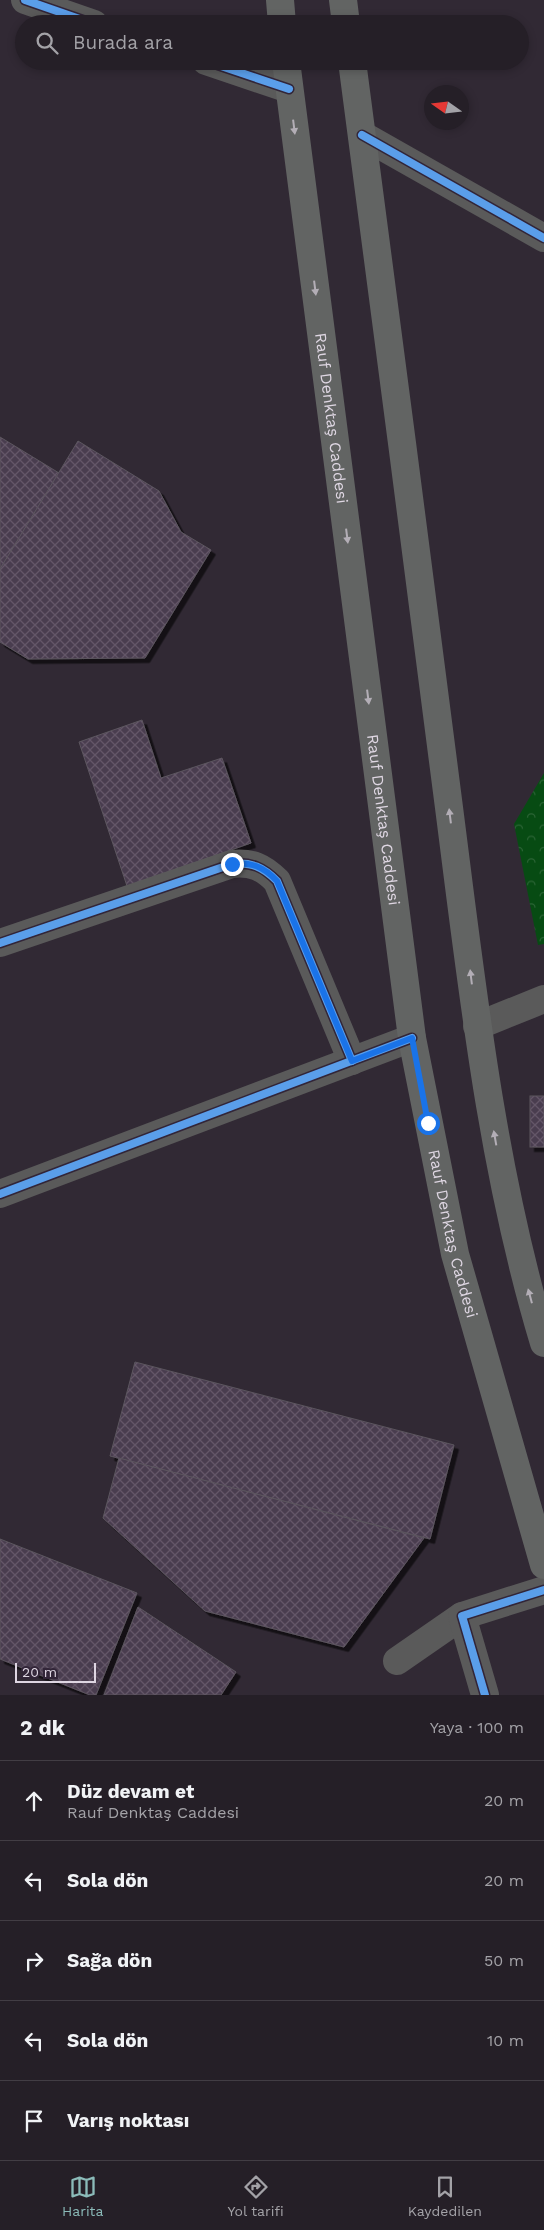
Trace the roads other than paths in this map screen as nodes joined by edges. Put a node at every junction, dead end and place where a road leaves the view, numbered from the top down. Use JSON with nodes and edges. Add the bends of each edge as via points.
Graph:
{"nodes":[{"id":1,"x":25,"y":0,"type":"edge"},
{"id":2,"x":280,"y":0,"type":"edge"},
{"id":3,"x":343,"y":0,"type":"edge"},
{"id":4,"x":68,"y":15,"type":"edge"},
{"id":5,"x":281,"y":15,"type":"edge"},
{"id":6,"x":345,"y":15,"type":"edge"},
{"id":7,"x":233,"y":70,"type":"edge"},
{"id":8,"x":287,"y":70,"type":"edge"},
{"id":9,"x":353,"y":70,"type":"edge"},
{"id":10,"x":289,"y":89,"type":"junction"},
{"id":11,"x":362,"y":135,"type":"junction"},
{"id":12,"x":544,"y":238,"type":"edge"},
{"id":13,"x":0,"y":943,"type":"edge"},
{"id":14,"x":544,"y":999,"type":"edge"},
{"id":15,"x":478,"y":1026,"type":"junction"},
{"id":16,"x":412,"y":1038,"type":"junction"},
{"id":17,"x":352,"y":1061,"type":"junction"},
{"id":18,"x":0,"y":1194,"type":"edge"},
{"id":19,"x":544,"y":1343,"type":"edge"},
{"id":20,"x":544,"y":1565,"type":"edge"},
{"id":21,"x":544,"y":1590,"type":"edge"},
{"id":22,"x":462,"y":1616,"type":"junction"},
{"id":23,"x":397,"y":1661,"type":"dead end"},
{"id":24,"x":486,"y":1695,"type":"edge"}],
"edges":[{"from":1,"to":4,"type":"street"},
{"from":2,"to":5,"type":"main road"},
{"from":3,"to":6,"type":"main road"},
{"from":7,"to":10,"type":"street"},
{"from":8,"to":10,"type":"main road","name":"Rauf Denktaş Caddesi"},
{"from":9,"to":11,"type":"main road"},
{"from":10,"to":16,"type":"main road","name":"Rauf Denktaş Caddesi","one_way":true},
{"from":11,"to":12,"type":"street"},
{"from":15,"to":11,"type":"main road","one_way":true},
{"from":13,"to":17,"type":"street","via":[[232,864],[257,865],[277,881]]},
{"from":14,"to":15,"type":"street"},
{"from":19,"to":15,"type":"main road","one_way":true,"via":[[507,1202]]},
{"from":16,"to":17,"type":"street"},
{"from":16,"to":20,"type":"main road","name":"Rauf Denktaş Caddesi","via":[[455,1254]]},
{"from":17,"to":18,"type":"street"},
{"from":21,"to":22,"type":"street"},
{"from":22,"to":23,"type":"street"},
{"from":22,"to":24,"type":"street"}]}
